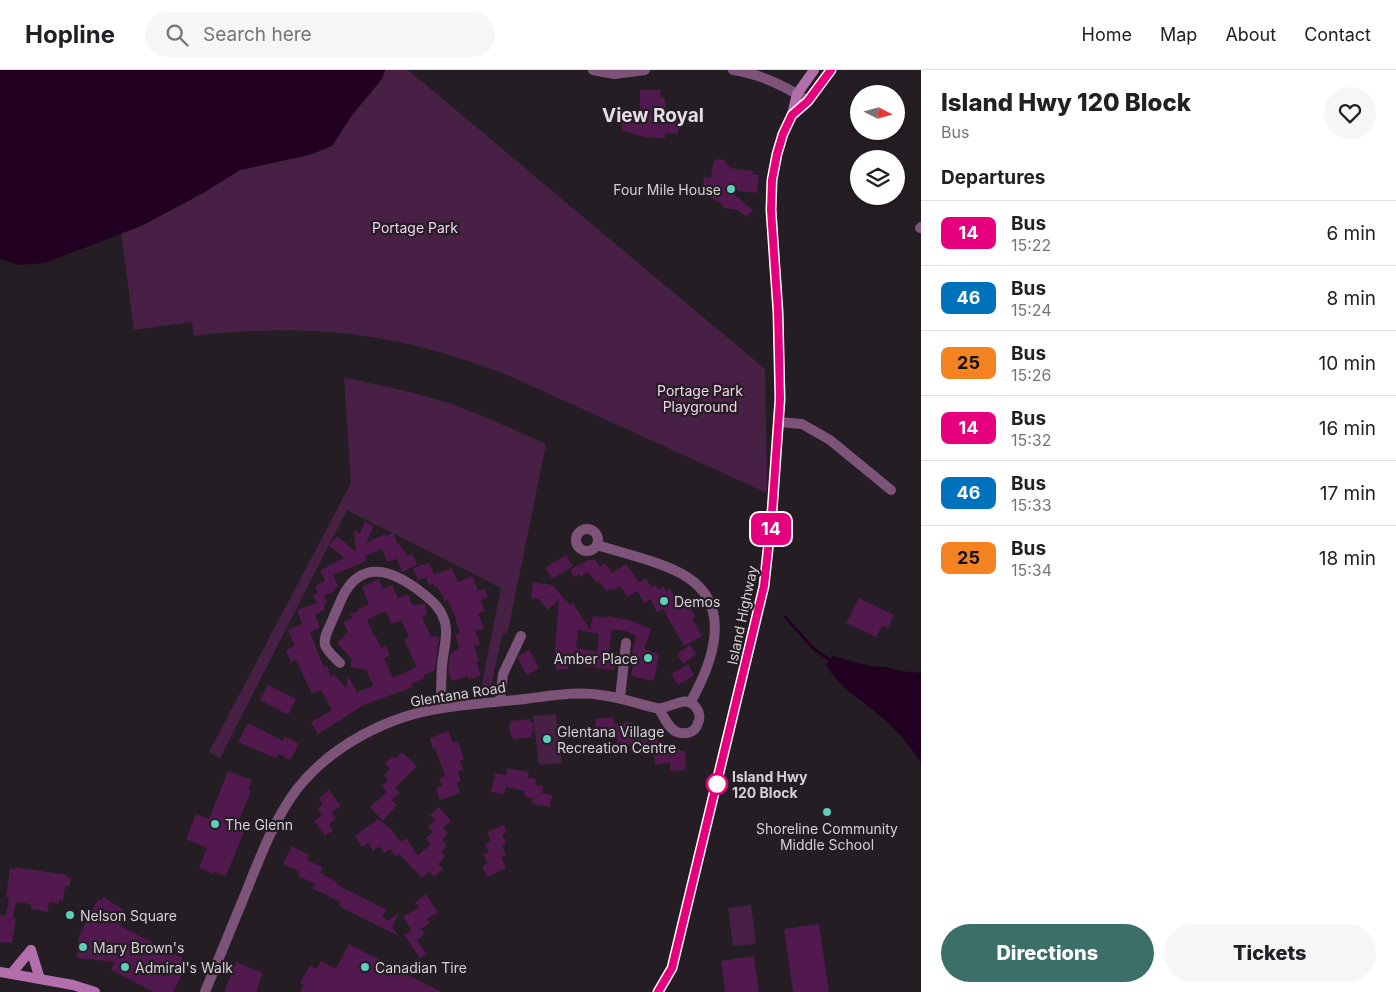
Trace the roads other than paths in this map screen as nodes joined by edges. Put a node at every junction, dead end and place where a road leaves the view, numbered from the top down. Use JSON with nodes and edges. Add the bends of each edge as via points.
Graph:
{"nodes":[{"id":1,"x":593,"y":70,"type":"edge"},
{"id":2,"x":645,"y":70,"type":"edge"},
{"id":3,"x":733,"y":70,"type":"edge"},
{"id":4,"x":814,"y":70,"type":"edge"},
{"id":5,"x":831,"y":70,"type":"edge"},
{"id":6,"x":797,"y":94,"type":"junction"},
{"id":7,"x":808,"y":101,"type":"junction"},
{"id":8,"x":792,"y":115,"type":"junction"},
{"id":9,"x":779,"y":422,"type":"junction"},
{"id":10,"x":891,"y":490,"type":"dead end"},
{"id":11,"x":597,"y":545,"type":"dead end"},
{"id":12,"x":521,"y":636,"type":"dead end"},
{"id":13,"x":626,"y":643,"type":"dead end"},
{"id":14,"x":340,"y":662,"type":"dead end"},
{"id":15,"x":620,"y":698,"type":"junction"},
{"id":16,"x":500,"y":702,"type":"junction"},
{"id":17,"x":690,"y":703,"type":"junction"},
{"id":18,"x":441,"y":708,"type":"junction"},
{"id":19,"x":658,"y":709,"type":"junction"},
{"id":20,"x":0,"y":972,"type":"edge"},
{"id":21,"x":11,"y":974,"type":"junction"},
{"id":22,"x":40,"y":978,"type":"junction"},
{"id":23,"x":95,"y":992,"type":"edge"},
{"id":24,"x":205,"y":992,"type":"edge"},
{"id":25,"x":658,"y":992,"type":"edge"}],
"edges":[{"from":1,"to":2,"type":"street","via":[[614,74]]},
{"from":3,"to":6,"type":"street","via":[[756,74]]},
{"from":4,"to":6,"type":"main road","name":"Island Highway"},
{"from":5,"to":7,"type":"main road","name":"Island Highway"},
{"from":6,"to":7,"type":"street"},
{"from":6,"to":8,"type":"main road","name":"Island Highway"},
{"from":7,"to":8,"type":"main road","name":"Island Highway"},
{"from":8,"to":9,"type":"main road","name":"Island Highway","via":[[783,134],[772,180]]},
{"from":9,"to":10,"type":"street","via":[[802,424],[830,440]]},
{"from":9,"to":25,"type":"main road","name":"Island Highway","via":[[764,586],[672,968]]},
{"from":11,"to":17,"type":"street","via":[[686,575],[710,602],[715,620],[715,641],[702,681]]},
{"from":12,"to":16,"type":"street","via":[[503,674]]},
{"from":13,"to":15,"type":"street"},
{"from":14,"to":18,"type":"street","via":[[326,647],[325,639],[344,593],[360,575],[372,571],[396,577],[426,596],[444,617]]},
{"from":15,"to":16,"type":"street","name":"Glentana Road","via":[[583,693]]},
{"from":15,"to":19,"type":"street","name":"Glentana Road"},
{"from":16,"to":18,"type":"street","name":"Glentana Road"},
{"from":17,"to":19,"type":"street","via":[[676,702]]},
{"from":17,"to":19,"type":"street","via":[[699,713],[699,722],[687,734],[671,728]]},
{"from":18,"to":24,"type":"street","name":"Glentana Road","via":[[394,720],[373,730],[343,747],[300,786],[269,838]]},
{"from":20,"to":21,"type":"main road"},
{"from":21,"to":22,"type":"main road"},
{"from":21,"to":22,"type":"main road","via":[[30,950]]},
{"from":22,"to":23,"type":"main road"}]}
